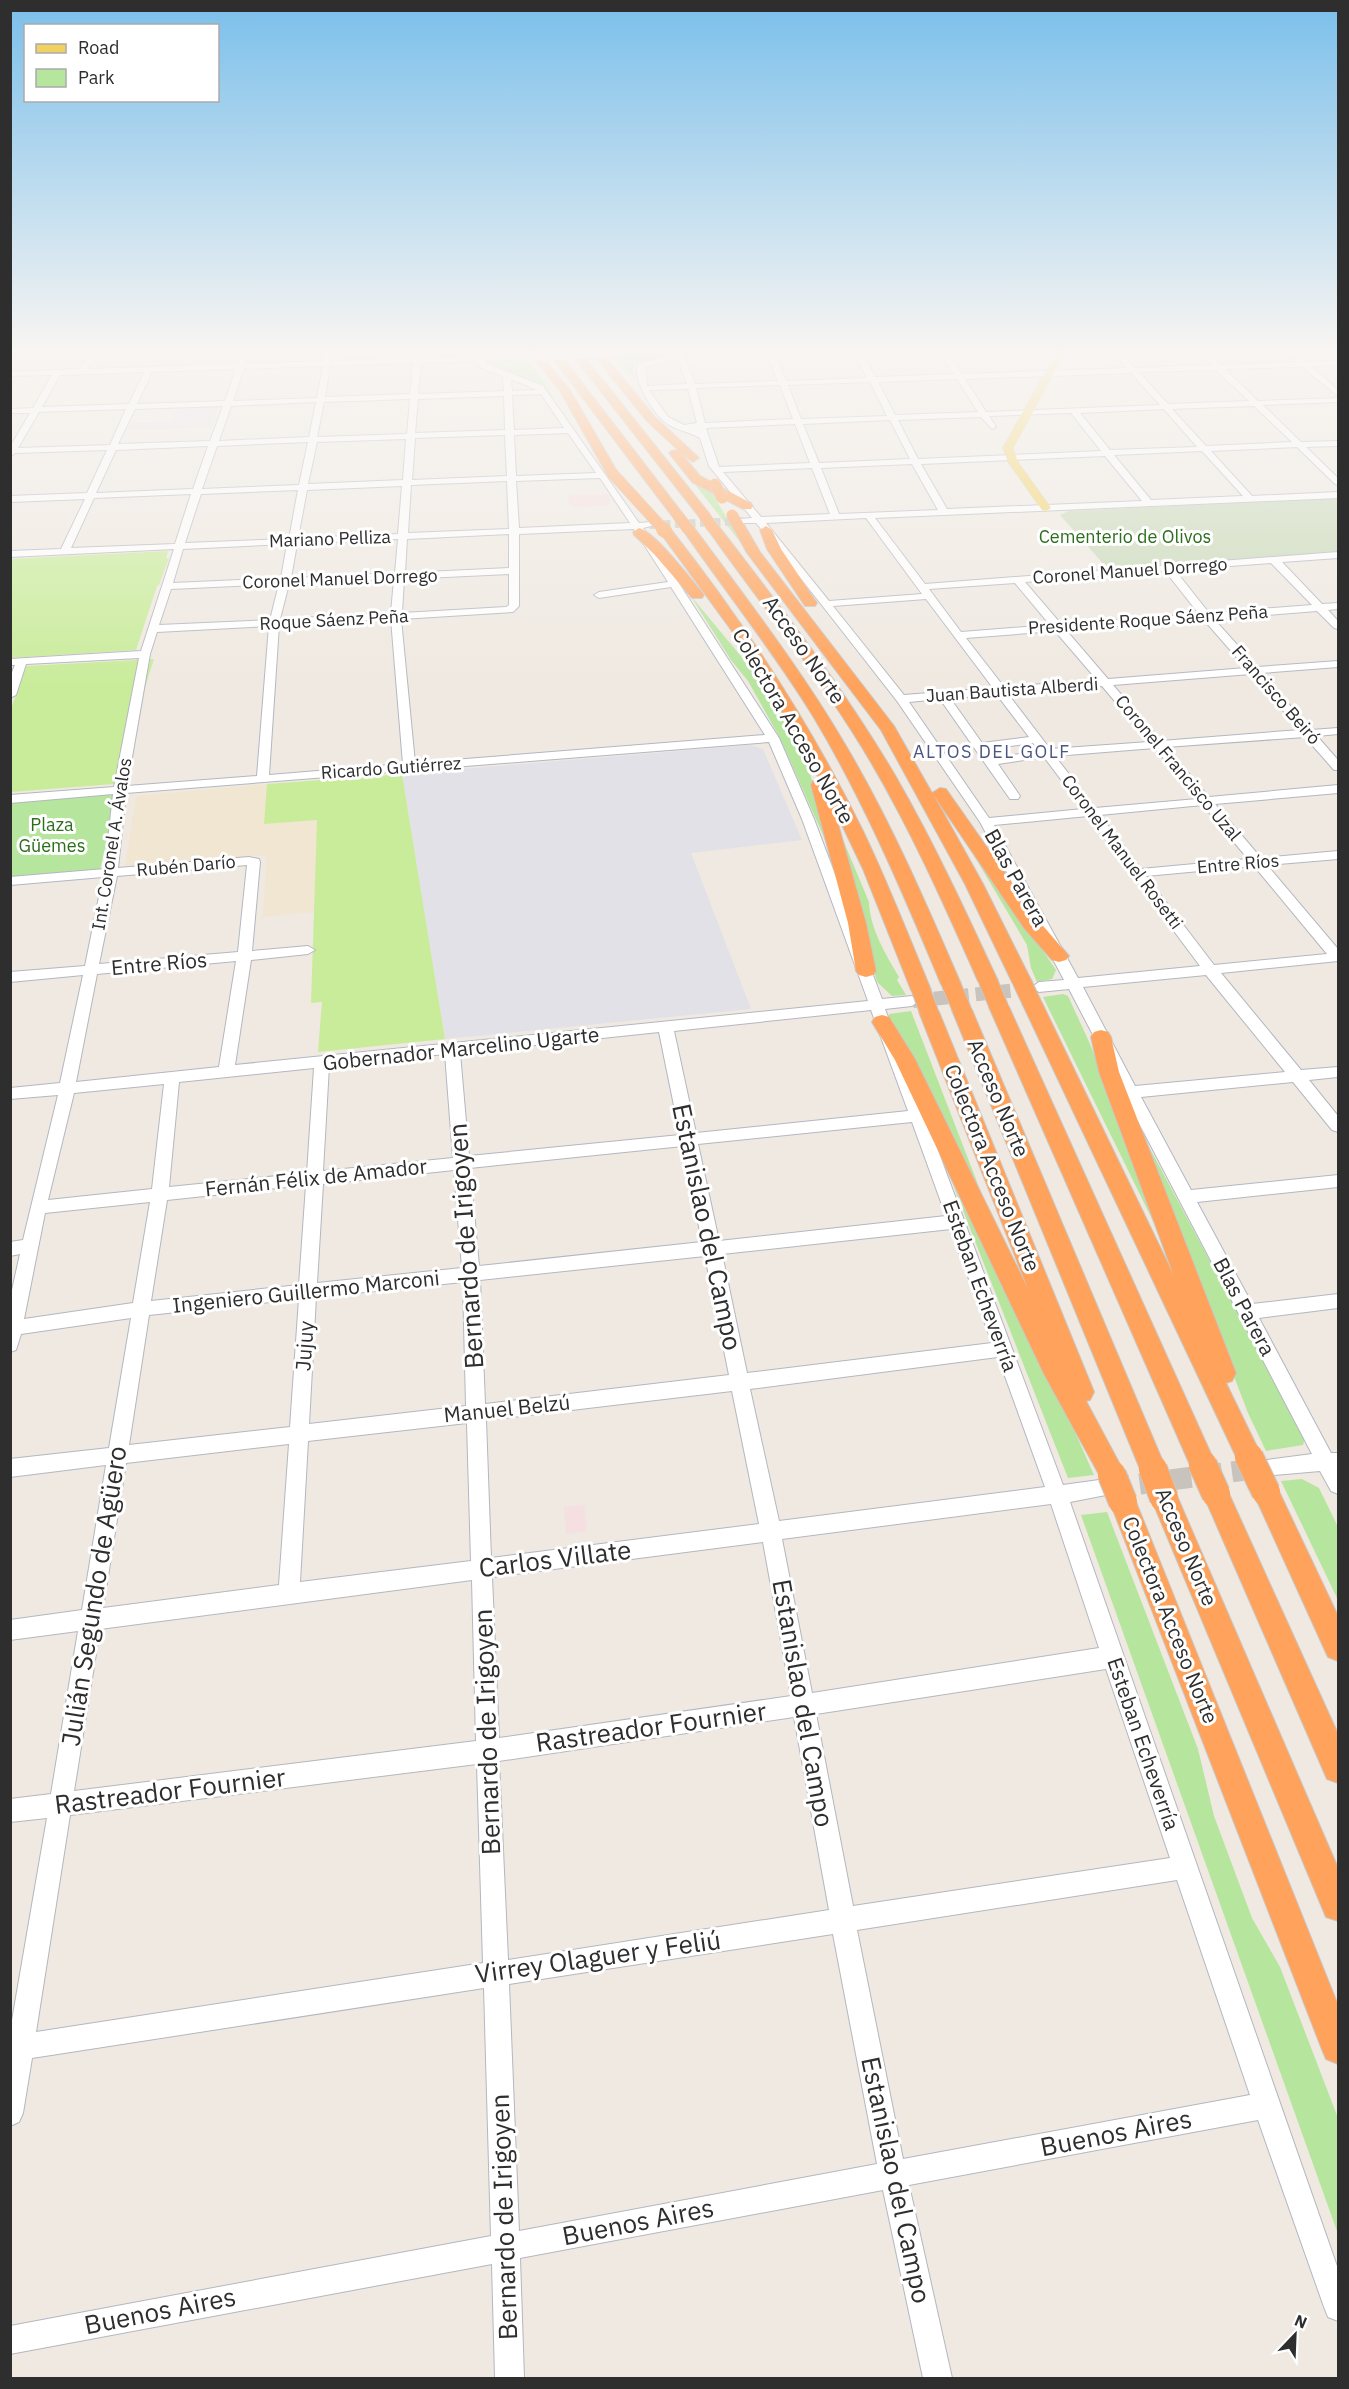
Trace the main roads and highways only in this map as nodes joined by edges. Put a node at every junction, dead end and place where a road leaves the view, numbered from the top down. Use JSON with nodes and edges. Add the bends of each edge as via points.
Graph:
{"nodes":[{"id":1,"x":601,"y":462,"type":"edge"},
{"id":2,"x":618,"y":462,"type":"edge"},
{"id":3,"x":638,"y":462,"type":"edge"},
{"id":4,"x":663,"y":462,"type":"edge"},
{"id":5,"x":680,"y":462,"type":"edge"},
{"id":6,"x":697,"y":462,"type":"edge"},
{"id":7,"x":1014,"y":462,"type":"edge"},
{"id":8,"x":614,"y":491,"type":"road end"},
{"id":9,"x":747,"y":506,"type":"road end"},
{"id":10,"x":1046,"y":508,"type":"road end"},
{"id":11,"x":762,"y":525,"type":"road end"},
{"id":12,"x":641,"y":528,"type":"road end"},
{"id":13,"x":780,"y":696,"type":"junction"},
{"id":14,"x":888,"y":729,"type":"junction"},
{"id":15,"x":806,"y":740,"type":"junction"},
{"id":16,"x":1059,"y":956,"type":"road end"},
{"id":17,"x":866,"y":971,"type":"road end"},
{"id":18,"x":879,"y":1013,"type":"road end"},
{"id":19,"x":1101,"y":1037,"type":"road end"},
{"id":20,"x":1249,"y":1457,"type":"junction"},
{"id":21,"x":1111,"y":1485,"type":"junction"},
{"id":22,"x":1338,"y":1647,"type":"edge"},
{"id":23,"x":1338,"y":1768,"type":"edge"},
{"id":24,"x":1338,"y":1905,"type":"edge"},
{"id":25,"x":1338,"y":2047,"type":"edge"}],
"edges":[{"from":1,"to":13,"type":"highway","name":"Colectora Acceso Norte","bridge":true,"via":[[607,474],[665,531],[720,603]]},
{"from":2,"to":8,"type":"highway","via":[[624,472]]},
{"from":3,"to":24,"type":"highway","name":"Acceso Norte","bridge":true,"via":[[763,632],[837,745],[900,866]]},
{"from":4,"to":23,"type":"highway","name":"Acceso Norte","bridge":true,"via":[[810,656],[872,750],[940,876]]},
{"from":5,"to":9,"type":"highway","via":[[696,480]]},
{"from":6,"to":14,"type":"highway","bridge":true,"via":[[715,484],[754,553]]},
{"from":7,"to":10,"type":"main road"},
{"from":11,"to":14,"type":"highway","via":[[864,684]]},
{"from":12,"to":13,"type":"highway"},
{"from":13,"to":15,"type":"highway","name":"Colectora Acceso Norte"},
{"from":14,"to":16,"type":"highway","via":[[935,786],[1031,924]]},
{"from":14,"to":20,"type":"highway","via":[[1031,991]]},
{"from":15,"to":17,"type":"highway","via":[[857,923]]},
{"from":15,"to":21,"type":"highway","name":"Colectora Acceso Norte","via":[[855,832],[1039,1284]]},
{"from":18,"to":21,"type":"highway","via":[[905,1059]]},
{"from":19,"to":20,"type":"highway","via":[[1109,1072],[1223,1372]]},
{"from":20,"to":22,"type":"highway","bridge":true,"via":[[1270,1479]]},
{"from":21,"to":25,"type":"highway","name":"Colectora Acceso Norte"}]}
